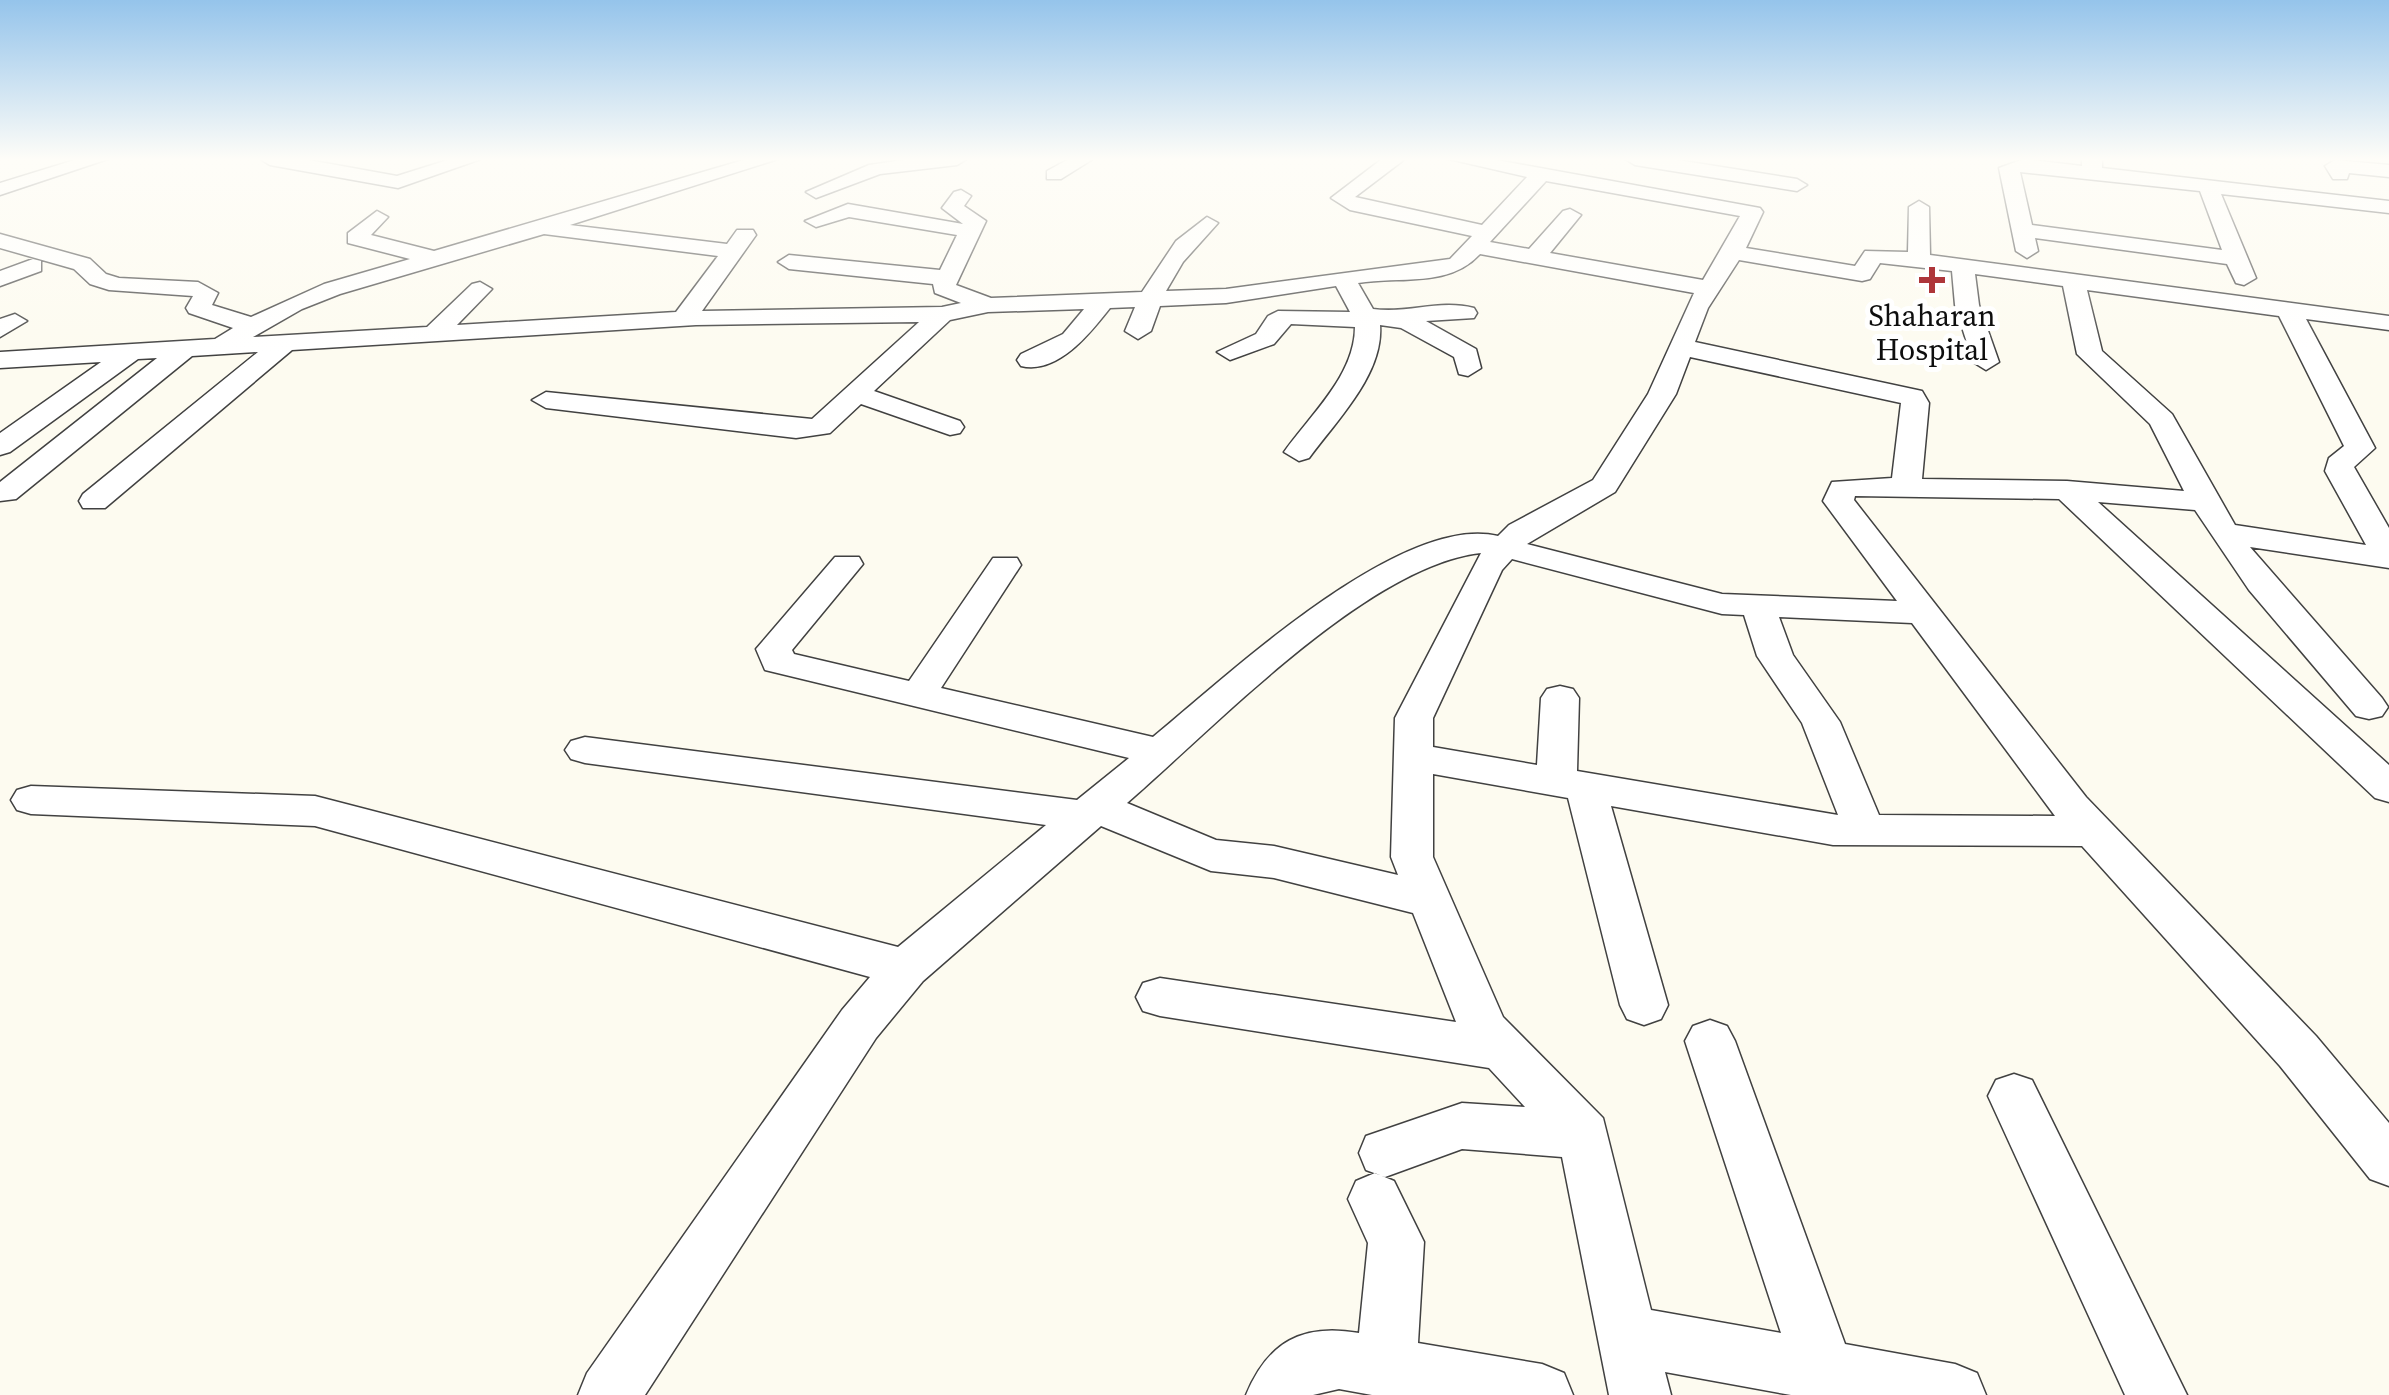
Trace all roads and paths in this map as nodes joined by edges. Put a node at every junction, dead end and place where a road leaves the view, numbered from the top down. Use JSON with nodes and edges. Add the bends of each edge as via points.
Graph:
{"nodes":[{"id":1,"x":370,"y":224,"type":"edge"},
{"id":2,"x":551,"y":224,"type":"edge"},
{"id":3,"x":926,"y":224,"type":"edge"},
{"id":4,"x":971,"y":224,"type":"edge"},
{"id":5,"x":1207,"y":224,"type":"edge"},
{"id":6,"x":1424,"y":224,"type":"edge"},
{"id":7,"x":1493,"y":224,"type":"edge"},
{"id":8,"x":1562,"y":224,"type":"edge"},
{"id":9,"x":1746,"y":224,"type":"edge"},
{"id":10,"x":1919,"y":224,"type":"edge"},
{"id":11,"x":2022,"y":224,"type":"edge"},
{"id":12,"x":2223,"y":224,"type":"edge"},
{"id":13,"x":538,"y":228,"type":"junction"},
{"id":14,"x":2023,"y":230,"type":"junction"},
{"id":15,"x":969,"y":232,"type":"junction"},
{"id":16,"x":1479,"y":239,"type":"junction"},
{"id":17,"x":0,"y":241,"type":"edge"},
{"id":18,"x":1733,"y":252,"type":"junction"},
{"id":19,"x":1534,"y":257,"type":"junction"},
{"id":20,"x":438,"y":259,"type":"junction"},
{"id":21,"x":1919,"y":260,"type":"junction"},
{"id":22,"x":2237,"y":260,"type":"junction"},
{"id":23,"x":789,"y":262,"type":"dead end"},
{"id":24,"x":1963,"y":265,"type":"junction"},
{"id":25,"x":33,"y":266,"type":"dead end"},
{"id":26,"x":2032,"y":273,"type":"junction"},
{"id":27,"x":0,"y":278,"type":"edge"},
{"id":28,"x":946,"y":278,"type":"junction"},
{"id":29,"x":2073,"y":279,"type":"junction"},
{"id":30,"x":1346,"y":281,"type":"junction"},
{"id":31,"x":1711,"y":288,"type":"junction"},
{"id":32,"x":480,"y":289,"type":"dead end"},
{"id":33,"x":1149,"y":299,"type":"junction"},
{"id":34,"x":1104,"y":300,"type":"junction"},
{"id":35,"x":2254,"y":304,"type":"junction"},
{"id":36,"x":988,"y":305,"type":"junction"},
{"id":37,"x":2288,"y":308,"type":"junction"},
{"id":38,"x":1465,"y":313,"type":"dead end"},
{"id":39,"x":942,"y":314,"type":"junction"},
{"id":40,"x":684,"y":318,"type":"junction"},
{"id":41,"x":1364,"y":318,"type":"junction"},
{"id":42,"x":1407,"y":321,"type":"junction"},
{"id":43,"x":2389,"y":323,"type":"edge"},
{"id":44,"x":253,"y":326,"type":"junction"},
{"id":45,"x":1138,"y":332,"type":"dead end"},
{"id":46,"x":434,"y":334,"type":"junction"},
{"id":47,"x":285,"y":343,"type":"junction"},
{"id":48,"x":219,"y":346,"type":"junction"},
{"id":49,"x":1681,"y":346,"type":"junction"},
{"id":50,"x":186,"y":348,"type":"junction"},
{"id":51,"x":132,"y":351,"type":"junction"},
{"id":52,"x":1230,"y":352,"type":"dead end"},
{"id":53,"x":0,"y":360,"type":"edge"},
{"id":54,"x":1030,"y":360,"type":"dead end"},
{"id":55,"x":1986,"y":362,"type":"dead end"},
{"id":56,"x":1468,"y":368,"type":"dead end"},
{"id":57,"x":857,"y":395,"type":"junction"},
{"id":58,"x":546,"y":400,"type":"dead end"},
{"id":59,"x":950,"y":427,"type":"dead end"},
{"id":60,"x":0,"y":446,"type":"edge"},
{"id":61,"x":1299,"y":452,"type":"dead end"},
{"id":62,"x":1906,"y":488,"type":"junction"},
{"id":63,"x":2068,"y":490,"type":"junction"},
{"id":64,"x":5,"y":493,"type":"dead end"},
{"id":65,"x":94,"y":501,"type":"dead end"},
{"id":66,"x":2214,"y":518,"type":"junction"},
{"id":67,"x":1504,"y":546,"type":"junction"},
{"id":68,"x":2389,"y":557,"type":"edge"},
{"id":69,"x":847,"y":564,"type":"dead end"},
{"id":70,"x":1006,"y":565,"type":"dead end"},
{"id":71,"x":1758,"y":608,"type":"junction"},
{"id":72,"x":1927,"y":613,"type":"junction"},
{"id":73,"x":917,"y":697,"type":"junction"},
{"id":74,"x":1560,"y":698,"type":"dead end"},
{"id":75,"x":2369,"y":707,"type":"dead end"},
{"id":76,"x":585,"y":750,"type":"dead end"},
{"id":77,"x":1161,"y":752,"type":"junction"},
{"id":78,"x":1414,"y":757,"type":"junction"},
{"id":79,"x":1571,"y":786,"type":"junction"},
{"id":80,"x":2389,"y":788,"type":"edge"},
{"id":81,"x":31,"y":800,"type":"dead end"},
{"id":82,"x":1091,"y":811,"type":"junction"},
{"id":83,"x":1865,"y":831,"type":"junction"},
{"id":84,"x":2093,"y":831,"type":"junction"},
{"id":85,"x":1430,"y":900,"type":"junction"},
{"id":86,"x":906,"y":968,"type":"junction"},
{"id":87,"x":1160,"y":997,"type":"dead end"},
{"id":88,"x":1644,"y":1005,"type":"dead end"},
{"id":89,"x":1710,"y":1041,"type":"dead end"},
{"id":90,"x":1500,"y":1049,"type":"junction"},
{"id":91,"x":2014,"y":1096,"type":"dead end"},
{"id":92,"x":1584,"y":1134,"type":"junction"},
{"id":93,"x":2389,"y":1162,"type":"edge"},
{"id":94,"x":1628,"y":1335,"type":"junction"},
{"id":95,"x":1386,"y":1368,"type":"junction"},
{"id":96,"x":1824,"y":1371,"type":"junction"},
{"id":97,"x":609,"y":1395,"type":"edge"},
{"id":98,"x":1277,"y":1395,"type":"edge"},
{"id":99,"x":1542,"y":1395,"type":"edge"},
{"id":100,"x":1640,"y":1395,"type":"edge"},
{"id":101,"x":1956,"y":1395,"type":"edge"},
{"id":102,"x":2156,"y":1395,"type":"edge"}],
"edges":[{"from":1,"to":20,"type":"street","via":[[356,238]]},
{"from":2,"to":13,"type":"street"},
{"from":3,"to":15,"type":"street"},
{"from":4,"to":15,"type":"street"},
{"from":5,"to":33,"type":"street","via":[[1178,248]]},
{"from":6,"to":16,"type":"street"},
{"from":7,"to":16,"type":"street"},
{"from":8,"to":19,"type":"street"},
{"from":9,"to":18,"type":"street"},
{"from":10,"to":21,"type":"street"},
{"from":11,"to":14,"type":"street"},
{"from":12,"to":22,"type":"street"},
{"from":13,"to":20,"type":"street"},
{"from":13,"to":40,"type":"street","via":[[739,242]]},
{"from":14,"to":22,"type":"street"},
{"from":14,"to":26,"type":"street"},
{"from":15,"to":28,"type":"street"},
{"from":16,"to":19,"type":"street"},
{"from":16,"to":30,"type":"street","via":[[1450,268]]},
{"from":17,"to":44,"type":"street","via":[[82,264],[116,286],[198,289],[206,294],[198,308]]},
{"from":18,"to":21,"type":"street","via":[[1862,274],[1873,256]]},
{"from":18,"to":31,"type":"street"},
{"from":19,"to":31,"type":"street"},
{"from":20,"to":44,"type":"street","via":[[310,296]]},
{"from":21,"to":24,"type":"street"},
{"from":22,"to":35,"type":"street"},
{"from":23,"to":28,"type":"street"},
{"from":24,"to":26,"type":"street"},
{"from":24,"to":55,"type":"street","via":[[1967,306]]},
{"from":25,"to":27,"type":"street"},
{"from":26,"to":29,"type":"street"},
{"from":28,"to":36,"type":"street","via":[[948,292]]},
{"from":29,"to":35,"type":"street"},
{"from":29,"to":66,"type":"street","via":[[2090,354],[2162,420]]},
{"from":30,"to":33,"type":"street"},
{"from":30,"to":41,"type":"street"},
{"from":31,"to":49,"type":"street"},
{"from":32,"to":46,"type":"street"},
{"from":33,"to":34,"type":"street"},
{"from":33,"to":45,"type":"street"},
{"from":34,"to":36,"type":"street"},
{"from":34,"to":54,"type":"street","via":[[1072,339]]},
{"from":35,"to":37,"type":"street"},
{"from":36,"to":39,"type":"street"},
{"from":37,"to":43,"type":"street"},
{"from":37,"to":68,"type":"street","via":[[2360,448],[2339,464],[2340,471]]},
{"from":38,"to":42,"type":"street","via":[[1426,312]]},
{"from":39,"to":40,"type":"street"},
{"from":39,"to":57,"type":"street"},
{"from":40,"to":46,"type":"street"},
{"from":41,"to":42,"type":"street"},
{"from":41,"to":52,"type":"street","via":[[1288,316],[1265,339]]},
{"from":41,"to":61,"type":"street","via":[[1367,345],[1358,366]]},
{"from":42,"to":56,"type":"street","via":[[1467,354]]},
{"from":44,"to":48,"type":"street"},
{"from":46,"to":47,"type":"street"},
{"from":47,"to":48,"type":"street"},
{"from":47,"to":65,"type":"street"},
{"from":48,"to":50,"type":"street"},
{"from":49,"to":62,"type":"street","via":[[1912,397]]},
{"from":49,"to":67,"type":"street","via":[[1662,394],[1604,486]]},
{"from":50,"to":51,"type":"street"},
{"from":50,"to":64,"type":"street"},
{"from":51,"to":53,"type":"street"},
{"from":51,"to":60,"type":"street"},
{"from":57,"to":58,"type":"street","via":[[820,427],[796,429]]},
{"from":57,"to":59,"type":"street"},
{"from":62,"to":63,"type":"street"},
{"from":62,"to":72,"type":"street","via":[[1843,488],[1837,494]]},
{"from":63,"to":66,"type":"street"},
{"from":63,"to":80,"type":"street"},
{"from":66,"to":68,"type":"street"},
{"from":66,"to":75,"type":"street"},
{"from":67,"to":71,"type":"street","via":[[1686,596]]},
{"from":67,"to":77,"type":"street","via":[[1446,548],[1345,600]]},
{"from":67,"to":78,"type":"street","via":[[1487,566],[1414,718]]},
{"from":69,"to":73,"type":"street","via":[[772,655],[788,667]]},
{"from":70,"to":73,"type":"street"},
{"from":71,"to":72,"type":"street"},
{"from":71,"to":83,"type":"street","via":[[1775,656],[1821,722]]},
{"from":72,"to":84,"type":"street"},
{"from":73,"to":77,"type":"street"},
{"from":74,"to":79,"type":"street"},
{"from":76,"to":82,"type":"street"},
{"from":77,"to":82,"type":"street"},
{"from":78,"to":79,"type":"street"},
{"from":78,"to":85,"type":"street","via":[[1412,857]]},
{"from":79,"to":83,"type":"street"},
{"from":79,"to":88,"type":"street"},
{"from":81,"to":86,"type":"street","via":[[252,805],[348,817]]},
{"from":82,"to":85,"type":"street","via":[[1211,855],[1274,862]]},
{"from":82,"to":86,"type":"street"},
{"from":83,"to":84,"type":"street"},
{"from":84,"to":93,"type":"street","via":[[2298,1051]]},
{"from":85,"to":90,"type":"street","via":[[1484,1030]]},
{"from":86,"to":97,"type":"street","via":[[859,1024]]},
{"from":87,"to":90,"type":"street"},
{"from":89,"to":96,"type":"street"},
{"from":90,"to":92,"type":"street"},
{"from":91,"to":102,"type":"street"},
{"from":92,"to":94,"type":"street"},
{"from":92,"to":95,"type":"street","via":[[1462,1126],[1380,1176],[1396,1242]]},
{"from":94,"to":96,"type":"street"},
{"from":94,"to":100,"type":"street"},
{"from":95,"to":98,"type":"street","via":[[1308,1360],[1288,1374]]},
{"from":95,"to":99,"type":"street"},
{"from":96,"to":101,"type":"street"}]}
